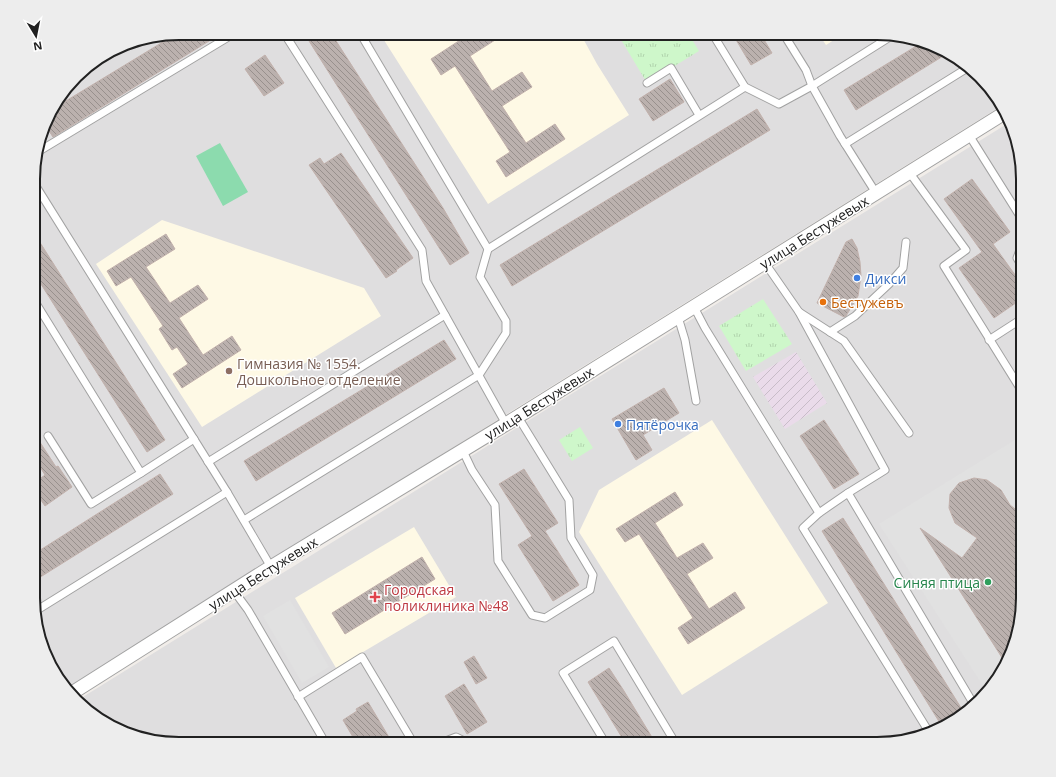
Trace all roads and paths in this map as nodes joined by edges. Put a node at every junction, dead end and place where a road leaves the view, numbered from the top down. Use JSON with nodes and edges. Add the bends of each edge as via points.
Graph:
{"nodes":[{"id":1,"x":223,"y":40,"type":"edge"},
{"id":2,"x":288,"y":40,"type":"edge"},
{"id":3,"x":364,"y":40,"type":"edge"},
{"id":4,"x":716,"y":40,"type":"edge"},
{"id":5,"x":787,"y":40,"type":"edge"},
{"id":6,"x":884,"y":40,"type":"edge"},
{"id":7,"x":963,"y":71,"type":"edge"},
{"id":8,"x":647,"y":83,"type":"dead end"},
{"id":9,"x":812,"y":86,"type":"junction"},
{"id":10,"x":745,"y":87,"type":"junction"},
{"id":11,"x":699,"y":115,"type":"junction"},
{"id":12,"x":1001,"y":115,"type":"edge"},
{"id":13,"x":969,"y":135,"type":"junction"},
{"id":14,"x":845,"y":144,"type":"junction"},
{"id":15,"x":44,"y":146,"type":"edge"},
{"id":16,"x":909,"y":172,"type":"junction"},
{"id":17,"x":40,"y":193,"type":"edge"},
{"id":18,"x":876,"y":193,"type":"junction"},
{"id":19,"x":1016,"y":210,"type":"edge"},
{"id":20,"x":906,"y":242,"type":"dead end"},
{"id":21,"x":488,"y":249,"type":"junction"},
{"id":22,"x":765,"y":263,"type":"junction"},
{"id":23,"x":694,"y":307,"type":"junction"},
{"id":24,"x":40,"y":310,"type":"edge"},
{"id":25,"x":798,"y":312,"type":"junction"},
{"id":26,"x":445,"y":315,"type":"junction"},
{"id":27,"x":678,"y":317,"type":"junction"},
{"id":28,"x":1016,"y":323,"type":"edge"},
{"id":29,"x":830,"y":332,"type":"junction"},
{"id":30,"x":990,"y":340,"type":"junction"},
{"id":31,"x":479,"y":375,"type":"junction"},
{"id":32,"x":1016,"y":382,"type":"edge"},
{"id":33,"x":696,"y":401,"type":"dead end"},
{"id":34,"x":518,"y":417,"type":"junction"},
{"id":35,"x":506,"y":424,"type":"junction"},
{"id":36,"x":909,"y":433,"type":"dead end"},
{"id":37,"x":48,"y":436,"type":"dead end"},
{"id":38,"x":194,"y":440,"type":"junction"},
{"id":39,"x":463,"y":451,"type":"junction"},
{"id":40,"x":208,"y":462,"type":"junction"},
{"id":41,"x":141,"y":473,"type":"junction"},
{"id":42,"x":227,"y":492,"type":"junction"},
{"id":43,"x":848,"y":493,"type":"junction"},
{"id":44,"x":819,"y":513,"type":"junction"},
{"id":45,"x":244,"y":520,"type":"junction"},
{"id":46,"x":271,"y":567,"type":"junction"},
{"id":47,"x":234,"y":591,"type":"junction"},
{"id":48,"x":40,"y":608,"type":"edge"},
{"id":49,"x":76,"y":691,"type":"edge"},
{"id":50,"x":298,"y":697,"type":"junction"},
{"id":51,"x":971,"y":700,"type":"edge"},
{"id":52,"x":926,"y":728,"type":"edge"},
{"id":53,"x":322,"y":737,"type":"edge"},
{"id":54,"x":410,"y":737,"type":"edge"},
{"id":55,"x":602,"y":737,"type":"edge"},
{"id":56,"x":672,"y":737,"type":"edge"}],
"edges":[{"from":1,"to":15,"type":"lane"},
{"from":2,"to":26,"type":"lane","via":[[422,250],[426,280]]},
{"from":3,"to":21,"type":"lane"},
{"from":4,"to":10,"type":"lane"},
{"from":5,"to":9,"type":"lane","via":[[806,70]]},
{"from":6,"to":9,"type":"lane"},
{"from":7,"to":14,"type":"lane"},
{"from":8,"to":11,"type":"lane","via":[[671,68]]},
{"from":9,"to":10,"type":"lane","via":[[779,104]]},
{"from":9,"to":14,"type":"lane"},
{"from":10,"to":11,"type":"lane"},
{"from":11,"to":21,"type":"lane"},
{"from":12,"to":13,"type":"street","name":"улица Бестужевых"},
{"from":13,"to":16,"type":"street","name":"улица Бестужевых"},
{"from":13,"to":19,"type":"lane"},
{"from":14,"to":18,"type":"lane"},
{"from":16,"to":18,"type":"street","name":"улица Бестужевых"},
{"from":16,"to":30,"type":"lane","via":[[966,250],[944,266]]},
{"from":17,"to":38,"type":"lane"},
{"from":18,"to":22,"type":"street","name":"улица Бестужевых"},
{"from":20,"to":29,"type":"lane","via":[[903,268],[855,316]]},
{"from":21,"to":31,"type":"lane","via":[[480,277],[506,321],[506,333]]},
{"from":22,"to":23,"type":"street","name":"улица Бестужевых"},
{"from":22,"to":25,"type":"lane"},
{"from":23,"to":27,"type":"street","name":"улица Бестужевых"},
{"from":23,"to":44,"type":"lane"},
{"from":24,"to":41,"type":"lane"},
{"from":25,"to":29,"type":"lane"},
{"from":25,"to":43,"type":"lane","via":[[885,470]]},
{"from":26,"to":31,"type":"lane"},
{"from":26,"to":40,"type":"lane"},
{"from":27,"to":33,"type":"lane","via":[[685,340]]},
{"from":27,"to":34,"type":"street","name":"улица Бестужевых"},
{"from":28,"to":30,"type":"lane"},
{"from":29,"to":36,"type":"lane","via":[[844,341]]},
{"from":30,"to":32,"type":"lane"},
{"from":31,"to":35,"type":"lane"},
{"from":31,"to":45,"type":"lane"},
{"from":34,"to":35,"type":"street","name":"улица Бестужевых"},
{"from":34,"to":39,"type":"lane","via":[[569,500],[570,538],[593,575],[590,590],[545,618],[532,615],[498,561],[496,506],[472,470]]},
{"from":35,"to":39,"type":"street","name":"улица Бестужевых"},
{"from":37,"to":41,"type":"lane","via":[[91,504]]},
{"from":38,"to":40,"type":"lane"},
{"from":38,"to":41,"type":"lane"},
{"from":39,"to":46,"type":"street","name":"улица Бестужевых"},
{"from":40,"to":42,"type":"lane"},
{"from":42,"to":45,"type":"lane"},
{"from":42,"to":48,"type":"lane"},
{"from":43,"to":44,"type":"lane"},
{"from":43,"to":51,"type":"lane"},
{"from":44,"to":52,"type":"lane","via":[[803,528]]},
{"from":45,"to":46,"type":"lane"},
{"from":46,"to":47,"type":"street","name":"улица Бестужевых"},
{"from":47,"to":49,"type":"street","name":"улица Бестужевых"},
{"from":47,"to":50,"type":"lane","via":[[248,610]]},
{"from":50,"to":53,"type":"lane"},
{"from":50,"to":54,"type":"lane","via":[[362,657]]},
{"from":55,"to":56,"type":"lane","via":[[563,673],[614,641]]}]}
